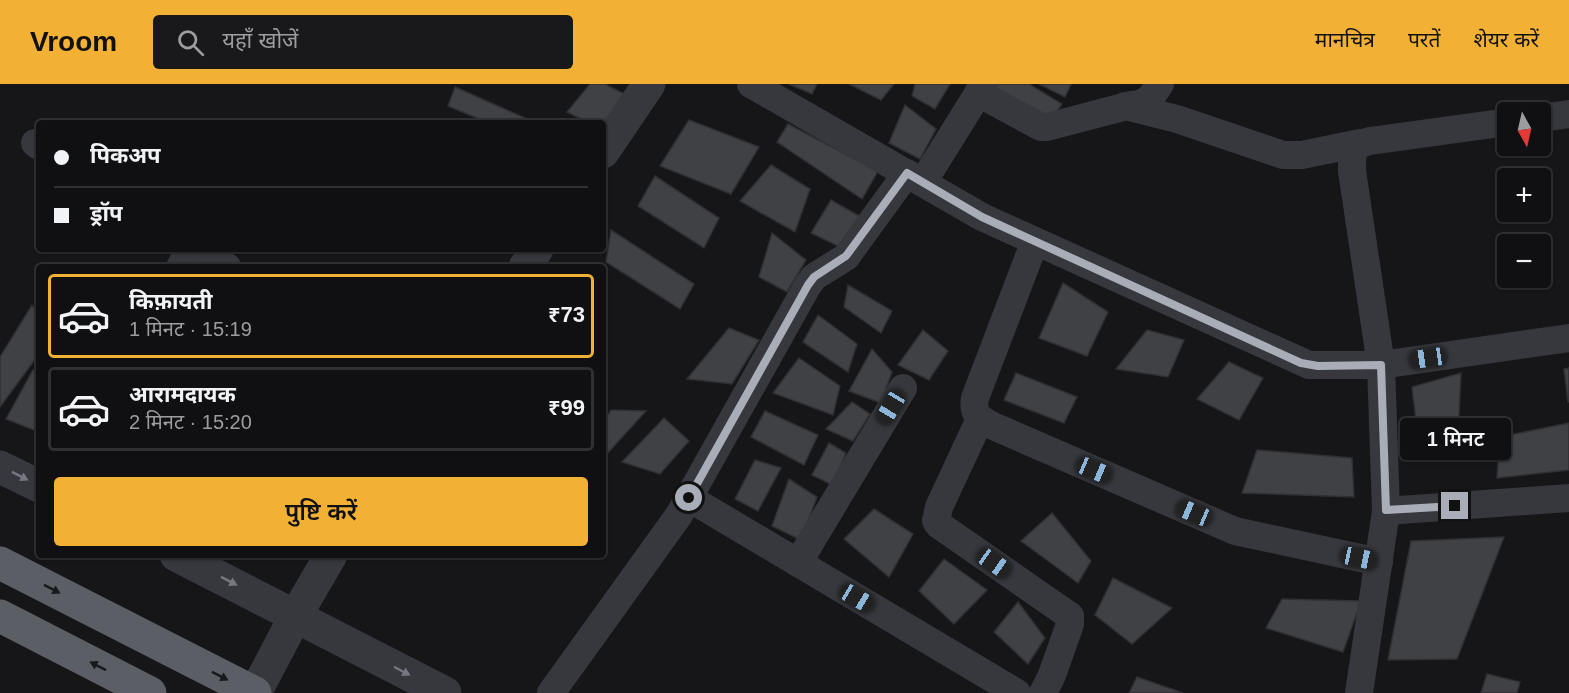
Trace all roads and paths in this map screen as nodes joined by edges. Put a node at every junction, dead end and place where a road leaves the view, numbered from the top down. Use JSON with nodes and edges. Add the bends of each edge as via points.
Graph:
{"nodes":[{"id":1,"x":649,"y":84,"type":"edge"},
{"id":2,"x":751,"y":84,"type":"edge"},
{"id":3,"x":1160,"y":84,"type":"edge"},
{"id":4,"x":981,"y":89,"type":"edge"},
{"id":5,"x":1125,"y":106,"type":"junction"},
{"id":6,"x":1569,"y":114,"type":"edge"},
{"id":7,"x":1551,"y":116,"type":"edge"},
{"id":8,"x":1497,"y":124,"type":"edge"},
{"id":9,"x":1360,"y":143,"type":"junction"},
{"id":10,"x":606,"y":148,"type":"edge"},
{"id":11,"x":915,"y":177,"type":"junction"},
{"id":12,"x":1035,"y":241,"type":"junction"},
{"id":13,"x":204,"y":252,"type":"edge"},
{"id":14,"x":222,"y":264,"type":"edge"},
{"id":15,"x":1569,"y":338,"type":"edge"},
{"id":16,"x":1381,"y":365,"type":"junction"},
{"id":17,"x":903,"y":388,"type":"dead end"},
{"id":18,"x":980,"y":419,"type":"junction"},
{"id":19,"x":0,"y":467,"type":"edge"},
{"id":20,"x":36,"y":485,"type":"edge"},
{"id":21,"x":689,"y":498,"type":"junction"},
{"id":22,"x":1569,"y":498,"type":"edge"},
{"id":23,"x":1386,"y":510,"type":"junction"},
{"id":24,"x":182,"y":558,"type":"edge"},
{"id":25,"x":329,"y":558,"type":"edge"},
{"id":26,"x":1379,"y":562,"type":"junction"},
{"id":27,"x":0,"y":563,"type":"edge"},
{"id":28,"x":798,"y":563,"type":"junction"},
{"id":29,"x":296,"y":615,"type":"junction"},
{"id":30,"x":0,"y":616,"type":"edge"},
{"id":31,"x":150,"y":693,"type":"edge"},
{"id":32,"x":255,"y":693,"type":"edge"},
{"id":33,"x":444,"y":693,"type":"edge"},
{"id":34,"x":550,"y":693,"type":"edge"},
{"id":35,"x":1017,"y":693,"type":"edge"},
{"id":36,"x":1043,"y":693,"type":"edge"},
{"id":37,"x":1359,"y":693,"type":"edge"}],
"edges":[{"from":1,"to":10,"type":"street"},
{"from":2,"to":11,"type":"street"},
{"from":3,"to":5,"type":"street","via":[[1147,102]]},
{"from":4,"to":5,"type":"street","via":[[1041,126],[1054,126]]},
{"from":4,"to":11,"type":"street"},
{"from":5,"to":9,"type":"street","via":[[1283,155]]},
{"from":6,"to":7,"type":"street"},
{"from":8,"to":9,"type":"street"},
{"from":9,"to":16,"type":"street","via":[[1354,151],[1352,171]]},
{"from":11,"to":12,"type":"street","via":[[982,217]]},
{"from":11,"to":21,"type":"street","via":[[846,256],[808,285]]},
{"from":12,"to":16,"type":"street","via":[[1301,363]]},
{"from":12,"to":18,"type":"street","via":[[975,398],[974,410]]},
{"from":13,"to":14,"type":"street"},
{"from":15,"to":16,"type":"street"},
{"from":16,"to":23,"type":"street"},
{"from":17,"to":28,"type":"street"},
{"from":18,"to":26,"type":"street","via":[[1235,531]]},
{"from":18,"to":36,"type":"street","via":[[936,521],[1070,616],[1056,665]]},
{"from":19,"to":20,"type":"street","one_way":true},
{"from":21,"to":28,"type":"street"},
{"from":21,"to":34,"type":"street"},
{"from":22,"to":23,"type":"street"},
{"from":23,"to":26,"type":"street"},
{"from":24,"to":29,"type":"street","one_way":true},
{"from":25,"to":29,"type":"street"},
{"from":26,"to":37,"type":"street"},
{"from":27,"to":32,"type":"highway","one_way":true},
{"from":28,"to":35,"type":"street"},
{"from":29,"to":32,"type":"street"},
{"from":29,"to":33,"type":"street","one_way":true},
{"from":31,"to":30,"type":"highway","one_way":true}]}
